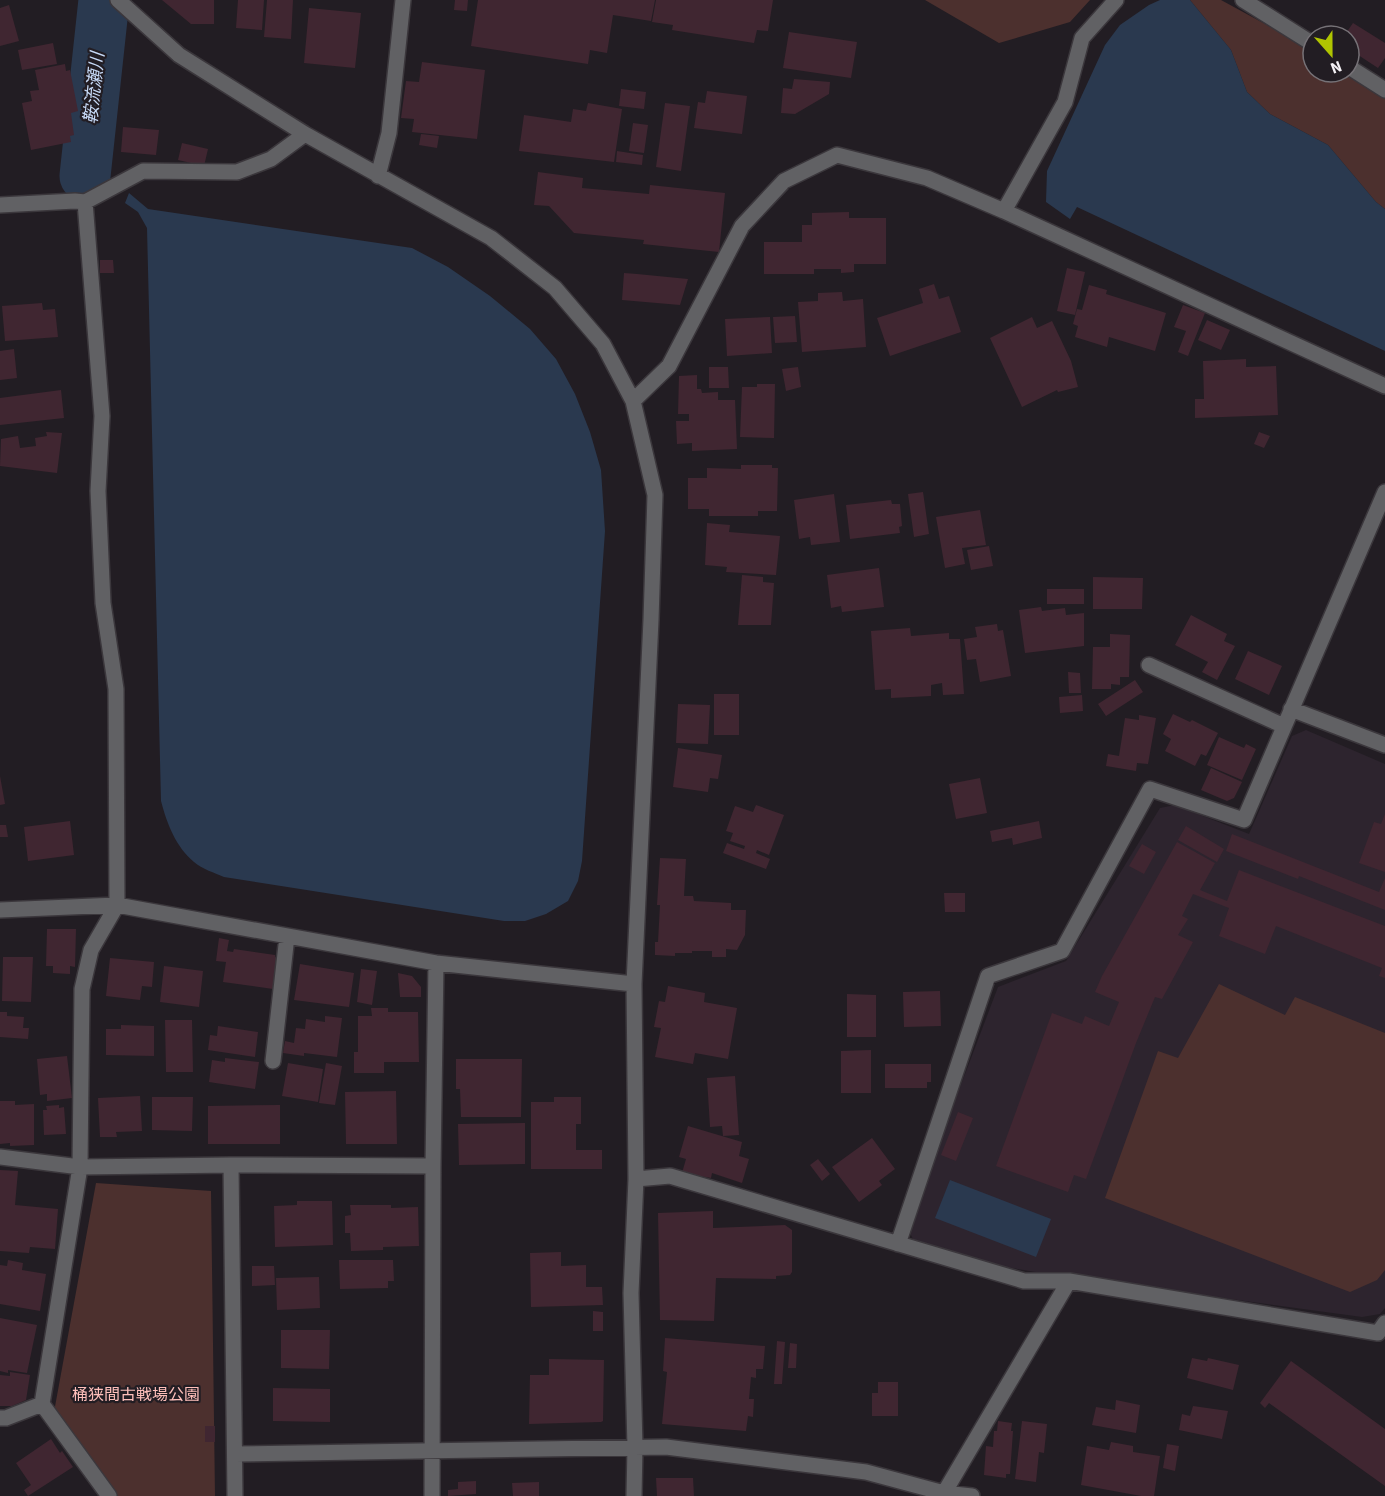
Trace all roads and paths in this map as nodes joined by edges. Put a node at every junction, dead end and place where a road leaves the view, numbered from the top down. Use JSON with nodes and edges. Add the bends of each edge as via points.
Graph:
{"nodes":[{"id":1,"x":118,"y":0,"type":"edge"},
{"id":2,"x":403,"y":0,"type":"edge"},
{"id":3,"x":1116,"y":0,"type":"edge"},
{"id":4,"x":1243,"y":0,"type":"edge"},
{"id":5,"x":1301,"y":36,"type":"edge"},
{"id":6,"x":1361,"y":75,"type":"edge"},
{"id":7,"x":1385,"y":90,"type":"edge"},
{"id":8,"x":305,"y":134,"type":"junction"},
{"id":9,"x":378,"y":176,"type":"junction"},
{"id":10,"x":85,"y":202,"type":"junction"},
{"id":11,"x":0,"y":205,"type":"edge"},
{"id":12,"x":1004,"y":211,"type":"junction"},
{"id":13,"x":1385,"y":386,"type":"edge"},
{"id":14,"x":633,"y":401,"type":"junction"},
{"id":15,"x":1385,"y":492,"type":"edge"},
{"id":16,"x":1149,"y":665,"type":"dead end"},
{"id":17,"x":1291,"y":709,"type":"junction"},
{"id":18,"x":1284,"y":726,"type":"junction"},
{"id":19,"x":1385,"y":746,"type":"edge"},
{"id":20,"x":117,"y":905,"type":"junction"},
{"id":21,"x":0,"y":910,"type":"edge"},
{"id":22,"x":287,"y":936,"type":"junction"},
{"id":23,"x":436,"y":963,"type":"junction"},
{"id":24,"x":634,"y":984,"type":"junction"},
{"id":25,"x":273,"y":1061,"type":"dead end"},
{"id":26,"x":0,"y":1157,"type":"edge"},
{"id":27,"x":231,"y":1165,"type":"junction"},
{"id":28,"x":433,"y":1166,"type":"junction"},
{"id":29,"x":80,"y":1167,"type":"junction"},
{"id":30,"x":636,"y":1179,"type":"junction"},
{"id":31,"x":898,"y":1244,"type":"junction"},
{"id":32,"x":1069,"y":1281,"type":"junction"},
{"id":33,"x":1383,"y":1331,"type":"edge"},
{"id":34,"x":42,"y":1404,"type":"junction"},
{"id":35,"x":0,"y":1418,"type":"edge"},
{"id":36,"x":635,"y":1447,"type":"junction"},
{"id":37,"x":433,"y":1451,"type":"junction"},
{"id":38,"x":235,"y":1455,"type":"junction"},
{"id":39,"x":944,"y":1493,"type":"junction"},
{"id":40,"x":109,"y":1496,"type":"edge"},
{"id":41,"x":235,"y":1496,"type":"edge"},
{"id":42,"x":432,"y":1496,"type":"edge"},
{"id":43,"x":634,"y":1496,"type":"edge"},
{"id":44,"x":972,"y":1496,"type":"edge"}],
"edges":[{"from":1,"to":8,"type":"street","via":[[179,55]]},
{"from":2,"to":9,"type":"street","via":[[389,133]]},
{"from":3,"to":12,"type":"street","via":[[1082,38],[1065,102]]},
{"from":4,"to":5,"type":"street"},
{"from":6,"to":7,"type":"street"},
{"from":8,"to":9,"type":"street"},
{"from":8,"to":10,"type":"street","via":[[271,159],[237,172],[144,171]]},
{"from":9,"to":14,"type":"street","via":[[491,238],[555,288],[603,344]]},
{"from":10,"to":11,"type":"street"},
{"from":10,"to":20,"type":"street","via":[[102,416],[98,491],[103,603],[116,689]]},
{"from":12,"to":13,"type":"street"},
{"from":12,"to":14,"type":"street","via":[[927,178],[837,155],[784,181],[742,226],[669,366]]},
{"from":14,"to":24,"type":"street","via":[[655,495]]},
{"from":15,"to":17,"type":"street"},
{"from":16,"to":18,"type":"street"},
{"from":17,"to":18,"type":"street"},
{"from":17,"to":19,"type":"street"},
{"from":18,"to":31,"type":"street","via":[[1244,820],[1150,789],[1062,951],[988,976]]},
{"from":20,"to":21,"type":"street"},
{"from":20,"to":22,"type":"street"},
{"from":20,"to":29,"type":"street","via":[[91,950],[82,989]]},
{"from":22,"to":23,"type":"street"},
{"from":22,"to":25,"type":"street"},
{"from":23,"to":24,"type":"street"},
{"from":23,"to":28,"type":"street"},
{"from":24,"to":30,"type":"street"},
{"from":26,"to":29,"type":"street"},
{"from":27,"to":28,"type":"street"},
{"from":27,"to":29,"type":"street"},
{"from":27,"to":38,"type":"street"},
{"from":28,"to":37,"type":"street"},
{"from":29,"to":34,"type":"street"},
{"from":30,"to":31,"type":"street","via":[[670,1176]]},
{"from":30,"to":36,"type":"street","via":[[632,1293]]},
{"from":31,"to":32,"type":"street","via":[[1024,1281]]},
{"from":32,"to":33,"type":"street"},
{"from":32,"to":39,"type":"street"},
{"from":34,"to":35,"type":"street"},
{"from":34,"to":40,"type":"street"},
{"from":36,"to":37,"type":"street"},
{"from":36,"to":39,"type":"street","via":[[666,1447],[866,1472]]},
{"from":36,"to":43,"type":"street"},
{"from":37,"to":38,"type":"street"},
{"from":37,"to":42,"type":"street"},
{"from":38,"to":41,"type":"street"},
{"from":39,"to":44,"type":"street"}]}
